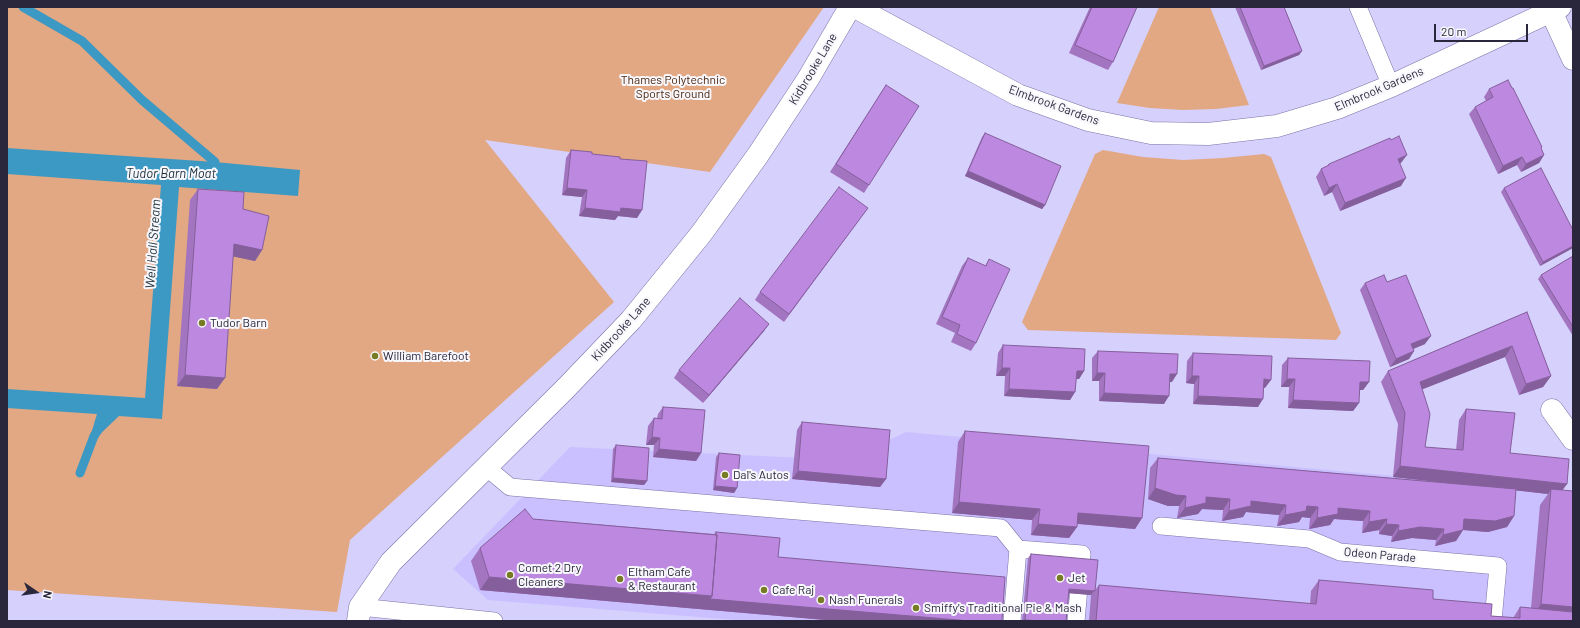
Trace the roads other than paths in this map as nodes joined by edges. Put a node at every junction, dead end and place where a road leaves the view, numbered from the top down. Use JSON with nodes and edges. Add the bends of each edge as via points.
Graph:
{"nodes":[{"id":1,"x":850,"y":7,"type":"edge"},
{"id":2,"x":855,"y":7,"type":"edge"},
{"id":3,"x":1358,"y":7,"type":"edge"},
{"id":4,"x":1553,"y":8,"type":"edge"},
{"id":5,"x":1573,"y":58,"type":"edge"},
{"id":6,"x":1391,"y":86,"type":"junction"},
{"id":7,"x":1552,"y":410,"type":"dead end"},
{"id":8,"x":1573,"y":439,"type":"edge"},
{"id":9,"x":486,"y":467,"type":"junction"},
{"id":10,"x":1161,"y":526,"type":"dead end"},
{"id":11,"x":1018,"y":549,"type":"junction"},
{"id":12,"x":359,"y":614,"type":"edge"},
{"id":13,"x":494,"y":621,"type":"edge"},
{"id":14,"x":1012,"y":621,"type":"edge"},
{"id":15,"x":1076,"y":621,"type":"edge"},
{"id":16,"x":1493,"y":621,"type":"edge"}],
"edges":[{"from":1,"to":9,"type":"main road","name":"Kidbrooke Lane","via":[[796,98],[701,234],[631,320]]},
{"from":2,"to":6,"type":"main road","name":"Elmbrook Gardens","via":[[1018,95],[1088,120],[1151,133],[1208,134],[1277,126],[1337,108]]},
{"from":3,"to":6,"type":"lane"},
{"from":4,"to":5,"type":"main road"},
{"from":4,"to":6,"type":"main road","name":"Elmbrook Gardens"},
{"from":7,"to":8,"type":"main road"},
{"from":9,"to":11,"type":"lane","via":[[510,487],[1001,528]]},
{"from":9,"to":12,"type":"main road","name":"Kidbrooke Lane","via":[[391,562]]},
{"from":10,"to":16,"type":"lane","name":"Odeon Parade","via":[[1309,539],[1340,552],[1498,566]]},
{"from":11,"to":14,"type":"lane"},
{"from":11,"to":15,"type":"lane","via":[[1082,554]]},
{"from":12,"to":13,"type":"lane"}]}
